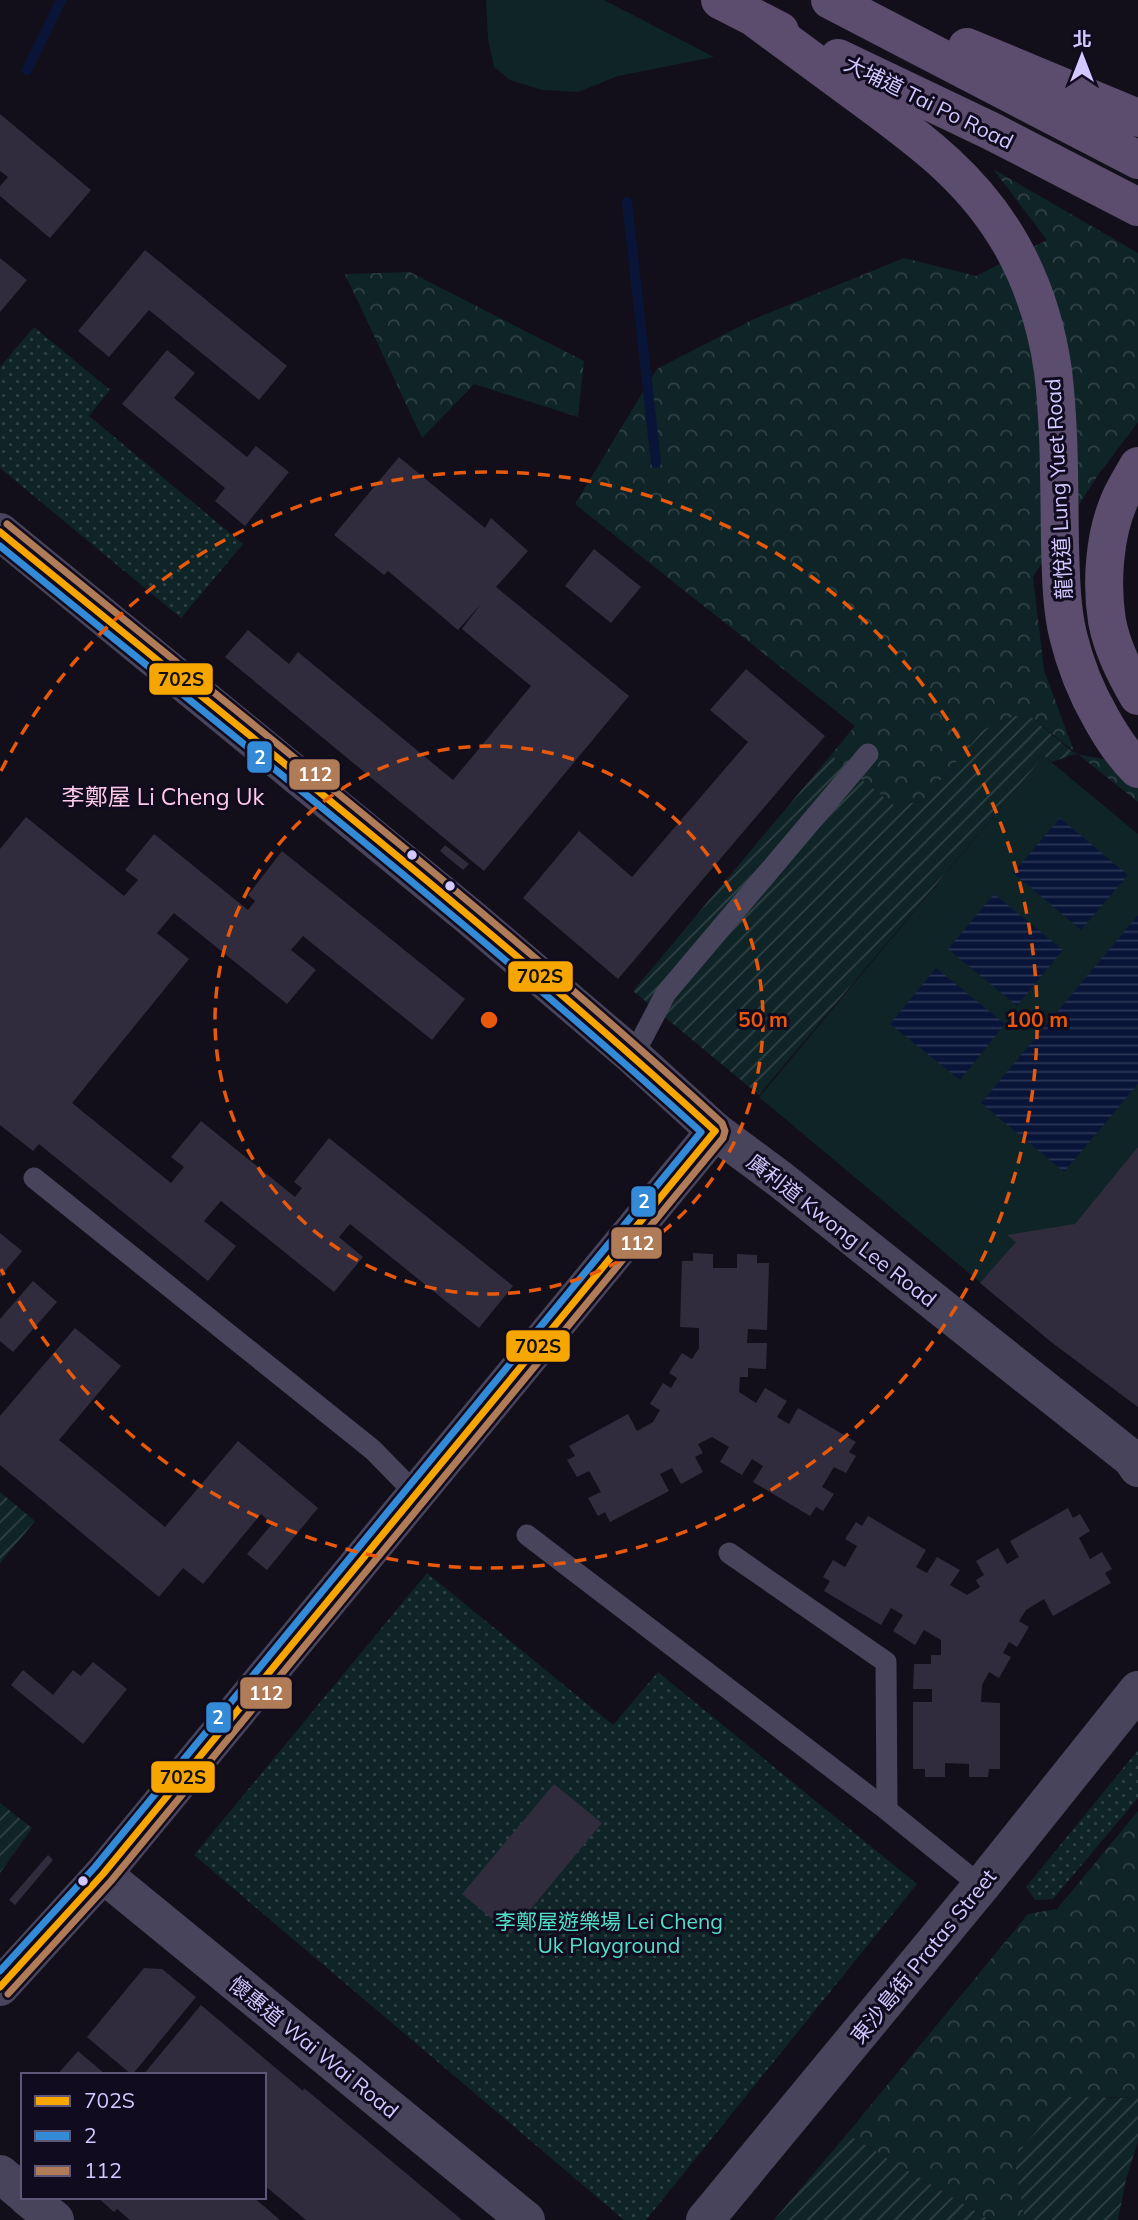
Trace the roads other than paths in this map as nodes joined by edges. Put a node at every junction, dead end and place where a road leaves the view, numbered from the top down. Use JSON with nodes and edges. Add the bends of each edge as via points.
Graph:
{"nodes":[{"id":1,"x":720,"y":0,"type":"edge"},
{"id":2,"x":830,"y":0,"type":"edge"},
{"id":3,"x":851,"y":0,"type":"edge"},
{"id":4,"x":757,"y":20,"type":"junction"},
{"id":5,"x":1138,"y":118,"type":"edge"},
{"id":6,"x":1138,"y":160,"type":"edge"},
{"id":7,"x":1138,"y":206,"type":"edge"},
{"id":8,"x":1138,"y":466,"type":"edge"},
{"id":9,"x":0,"y":532,"type":"edge"},
{"id":10,"x":1138,"y":696,"type":"edge"},
{"id":11,"x":867,"y":754,"type":"dead end"},
{"id":12,"x":1138,"y":769,"type":"edge"},
{"id":13,"x":633,"y":1056,"type":"junction"},
{"id":14,"x":715,"y":1131,"type":"junction"},
{"id":15,"x":33,"y":1178,"type":"dead end"},
{"id":16,"x":1138,"y":1468,"type":"edge"},
{"id":17,"x":416,"y":1494,"type":"junction"},
{"id":18,"x":527,"y":1535,"type":"dead end"},
{"id":19,"x":729,"y":1553,"type":"dead end"},
{"id":20,"x":1138,"y":1690,"type":"edge"},
{"id":21,"x":887,"y":1810,"type":"junction"},
{"id":22,"x":103,"y":1874,"type":"junction"},
{"id":23,"x":981,"y":1886,"type":"junction"},
{"id":24,"x":0,"y":1987,"type":"edge"},
{"id":25,"x":0,"y":2174,"type":"edge"},
{"id":26,"x":21,"y":2191,"type":"edge"},
{"id":27,"x":29,"y":2199,"type":"edge"},
{"id":28,"x":55,"y":2220,"type":"edge"},
{"id":29,"x":526,"y":2220,"type":"edge"},
{"id":30,"x":705,"y":2220,"type":"edge"}],
"edges":[{"from":1,"to":4,"type":"main road","name":"大埔道 Tai Po Road"},
{"from":2,"to":6,"type":"main road","name":"大埔道 Tai Po Road"},
{"from":3,"to":5,"type":"main road"},
{"from":4,"to":7,"type":"main road","name":"大埔道 Tai Po Road"},
{"from":4,"to":12,"type":"main road","name":"龍悅道 Lung Yuet Road","via":[[925,144],[962,177],[1013,247],[1044,326],[1053,370],[1067,633],[1090,699],[1109,733]]},
{"from":8,"to":10,"type":"main road","via":[[1119,500],[1108,538],[1105,578],[1107,622],[1120,663]]},
{"from":9,"to":13,"type":"street","name":"廣利道 Kwong Lee Road"},
{"from":11,"to":13,"type":"lane","via":[[666,993]]},
{"from":13,"to":14,"type":"street","name":"廣利道 Kwong Lee Road"},
{"from":14,"to":16,"type":"street","name":"廣利道 Kwong Lee Road"},
{"from":14,"to":17,"type":"street"},
{"from":15,"to":17,"type":"lane","via":[[373,1450]]},
{"from":17,"to":22,"type":"street"},
{"from":18,"to":21,"type":"lane"},
{"from":19,"to":21,"type":"lane","via":[[886,1662]]},
{"from":20,"to":23,"type":"street","name":"東沙島街 Pratas Street"},
{"from":21,"to":23,"type":"lane"},
{"from":22,"to":24,"type":"street"},
{"from":22,"to":29,"type":"street","name":"懷惠道 Wai Wai Road"},
{"from":23,"to":30,"type":"street","name":"東沙島街 Pratas Street"},
{"from":25,"to":26,"type":"street"},
{"from":27,"to":28,"type":"street"}]}
